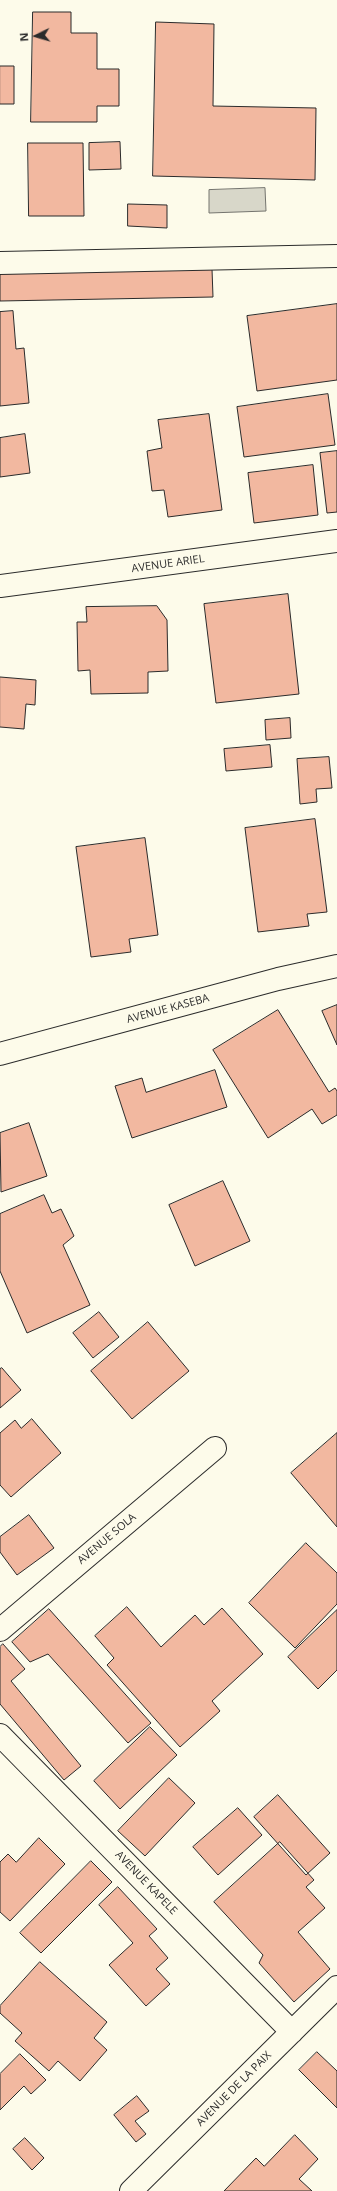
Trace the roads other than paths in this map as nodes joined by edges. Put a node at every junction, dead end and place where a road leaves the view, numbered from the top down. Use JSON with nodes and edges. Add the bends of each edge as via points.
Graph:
{"nodes":[{"id":1,"x":337,"y":256,"type":"edge"},
{"id":2,"x":0,"y":263,"type":"edge"},
{"id":3,"x":337,"y":541,"type":"edge"},
{"id":4,"x":0,"y":586,"type":"edge"},
{"id":5,"x":337,"y":966,"type":"edge"},
{"id":6,"x":0,"y":1054,"type":"edge"},
{"id":7,"x":215,"y":1448,"type":"dead end"},
{"id":8,"x":0,"y":1630,"type":"edge"},
{"id":9,"x":0,"y":1735,"type":"edge"},
{"id":10,"x":337,"y":1987,"type":"edge"},
{"id":11,"x":292,"y":2032,"type":"junction"},
{"id":12,"x":131,"y":2191,"type":"edge"}],
"edges":[{"from":1,"to":2,"type":"street"},
{"from":3,"to":4,"type":"street","name":"AVENUE ARIEL"},
{"from":5,"to":6,"type":"street","name":"AVENUE KASEBA","via":[[278,979]]},
{"from":7,"to":8,"type":"street","name":"AVENUE SOLA"},
{"from":9,"to":11,"type":"street","name":"AVENUE KAPELE"},
{"from":10,"to":11,"type":"street","name":"AVENUE DE LA PAIX"},
{"from":11,"to":12,"type":"street","name":"AVENUE DE LA PAIX"}]}
